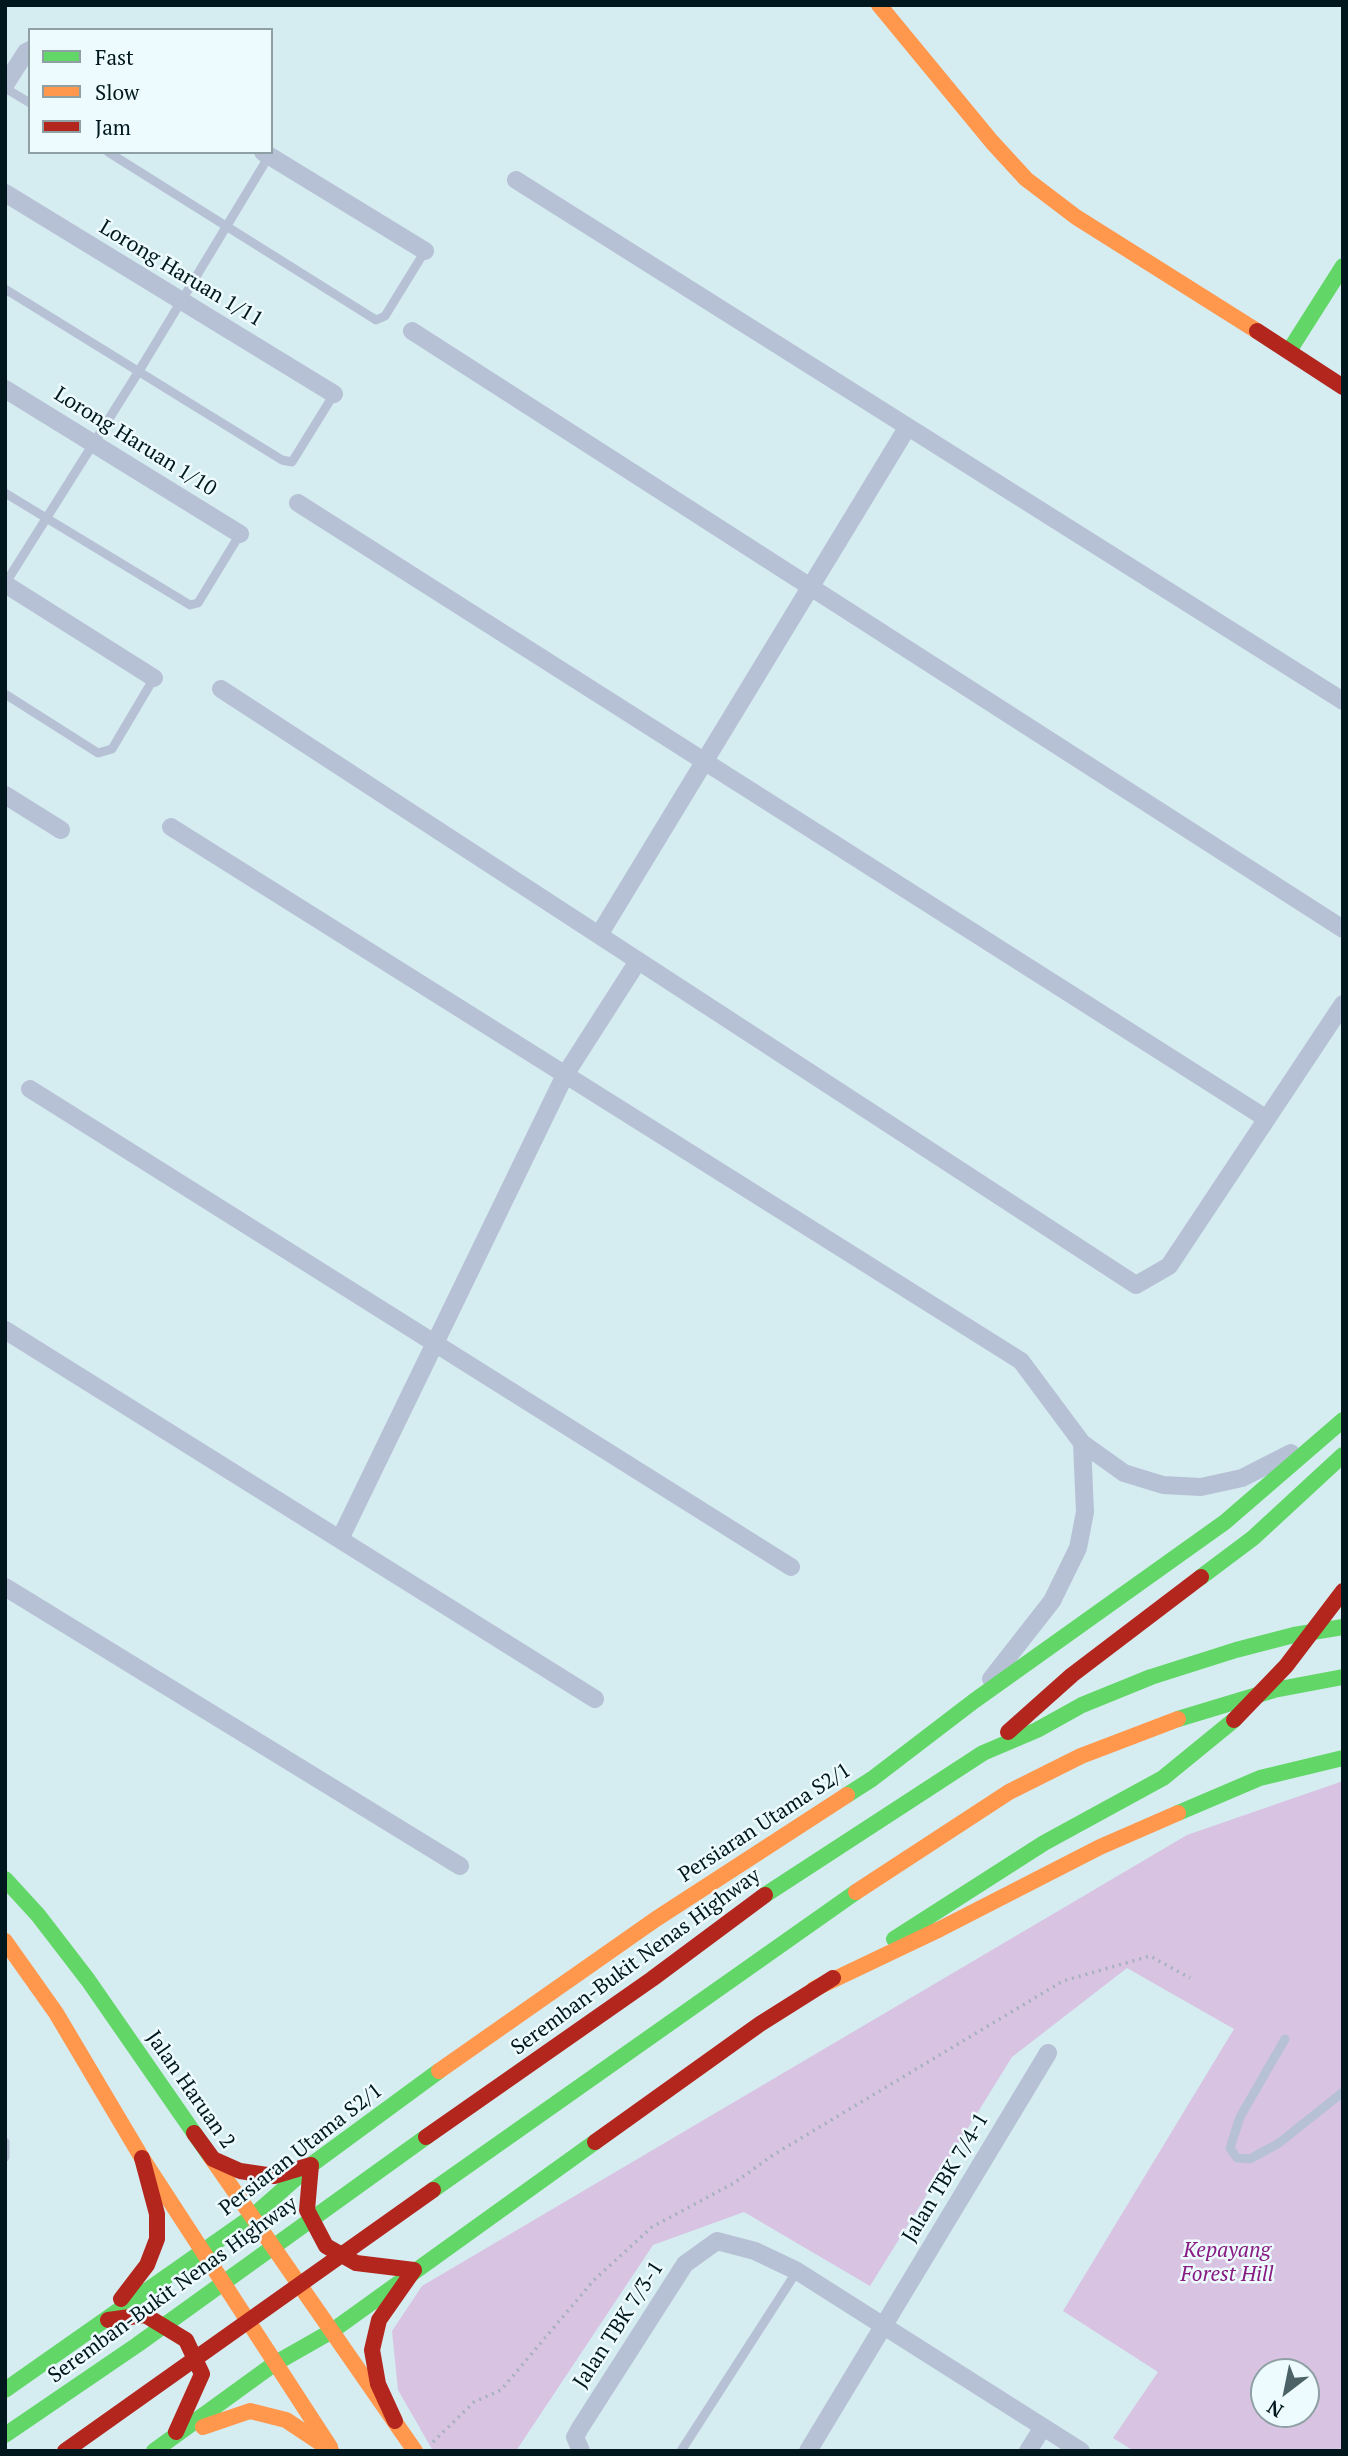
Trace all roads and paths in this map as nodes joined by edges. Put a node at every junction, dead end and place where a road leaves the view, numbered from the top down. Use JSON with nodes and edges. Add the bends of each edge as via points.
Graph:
{"nodes":[{"id":1,"x":879,"y":5,"type":"edge"},
{"id":2,"x":28,"y":51,"type":"edge"},
{"id":3,"x":5,"y":87,"type":"edge"},
{"id":4,"x":28,"y":102,"type":"edge"},
{"id":5,"x":111,"y":154,"type":"edge"},
{"id":6,"x":266,"y":154,"type":"edge"},
{"id":7,"x":516,"y":180,"type":"dead end"},
{"id":8,"x":5,"y":193,"type":"edge"},
{"id":9,"x":227,"y":226,"type":"junction"},
{"id":10,"x":425,"y":251,"type":"joint"},
{"id":11,"x":1343,"y":266,"type":"edge"},
{"id":12,"x":5,"y":289,"type":"edge"},
{"id":13,"x":182,"y":301,"type":"junction"},
{"id":14,"x":412,"y":331,"type":"dead end"},
{"id":15,"x":1289,"y":351,"type":"junction"},
{"id":16,"x":139,"y":371,"type":"junction"},
{"id":17,"x":1343,"y":387,"type":"edge"},
{"id":18,"x":5,"y":389,"type":"edge"},
{"id":19,"x":334,"y":394,"type":"joint"},
{"id":20,"x":907,"y":428,"type":"junction"},
{"id":21,"x":94,"y":444,"type":"junction"},
{"id":22,"x":5,"y":493,"type":"edge"},
{"id":23,"x":299,"y":503,"type":"dead end"},
{"id":24,"x":47,"y":518,"type":"junction"},
{"id":25,"x":240,"y":534,"type":"joint"},
{"id":26,"x":5,"y":584,"type":"edge"},
{"id":27,"x":811,"y":587,"type":"junction"},
{"id":28,"x":154,"y":678,"type":"joint"},
{"id":29,"x":221,"y":689,"type":"dead end"},
{"id":30,"x":5,"y":694,"type":"edge"},
{"id":31,"x":1343,"y":701,"type":"edge"},
{"id":32,"x":705,"y":761,"type":"junction"},
{"id":33,"x":5,"y":795,"type":"edge"},
{"id":34,"x":171,"y":827,"type":"dead end"},
{"id":35,"x":61,"y":830,"type":"dead end"},
{"id":36,"x":1343,"y":929,"type":"edge"},
{"id":37,"x":599,"y":935,"type":"junction"},
{"id":38,"x":638,"y":961,"type":"junction"},
{"id":39,"x":1343,"y":1004,"type":"edge"},
{"id":40,"x":565,"y":1074,"type":"junction"},
{"id":41,"x":30,"y":1089,"type":"dead end"},
{"id":42,"x":1266,"y":1119,"type":"junction"},
{"id":43,"x":5,"y":1330,"type":"edge"},
{"id":44,"x":435,"y":1343,"type":"junction"},
{"id":45,"x":1343,"y":1420,"type":"edge"},
{"id":46,"x":1325,"y":1435,"type":"junction"},
{"id":47,"x":1082,"y":1443,"type":"junction"},
{"id":48,"x":1343,"y":1455,"type":"edge"},
{"id":49,"x":340,"y":1539,"type":"junction"},
{"id":50,"x":791,"y":1567,"type":"dead end"},
{"id":51,"x":5,"y":1587,"type":"edge"},
{"id":52,"x":1343,"y":1591,"type":"edge"},
{"id":53,"x":1343,"y":1627,"type":"edge"},
{"id":54,"x":1343,"y":1677,"type":"edge"},
{"id":55,"x":595,"y":1699,"type":"dead end"},
{"id":56,"x":974,"y":1701,"type":"junction"},
{"id":57,"x":983,"y":1753,"type":"junction"},
{"id":58,"x":1343,"y":1758,"type":"edge"},
{"id":59,"x":460,"y":1866,"type":"dead end"},
{"id":60,"x":5,"y":1879,"type":"edge"},
{"id":61,"x":5,"y":1941,"type":"edge"},
{"id":62,"x":1190,"y":1978,"type":"dead end"},
{"id":63,"x":814,"y":1989,"type":"junction"},
{"id":64,"x":1285,"y":2039,"type":"dead end"},
{"id":65,"x":1048,"y":2053,"type":"dead end"},
{"id":66,"x":1343,"y":2092,"type":"edge"},
{"id":67,"x":194,"y":2133,"type":"junction"},
{"id":68,"x":5,"y":2142,"type":"edge"},
{"id":69,"x":5,"y":2157,"type":"edge"},
{"id":70,"x":142,"y":2158,"type":"junction"},
{"id":71,"x":311,"y":2165,"type":"junction"},
{"id":72,"x":253,"y":2216,"type":"junction"},
{"id":73,"x":203,"y":2251,"type":"junction"},
{"id":74,"x":414,"y":2270,"type":"junction"},
{"id":75,"x":797,"y":2271,"type":"junction"},
{"id":76,"x":105,"y":2321,"type":"junction"},
{"id":77,"x":882,"y":2326,"type":"junction"},
{"id":78,"x":332,"y":2331,"type":"junction"},
{"id":79,"x":274,"y":2364,"type":"junction"},
{"id":80,"x":5,"y":2390,"type":"edge"},
{"id":81,"x":395,"y":2421,"type":"junction"},
{"id":82,"x":1043,"y":2427,"type":"junction"},
{"id":83,"x":5,"y":2435,"type":"edge"},
{"id":84,"x":174,"y":2437,"type":"junction"},
{"id":85,"x":431,"y":2443,"type":"dead end"},
{"id":86,"x":580,"y":2448,"type":"edge"},
{"id":87,"x":332,"y":2450,"type":"edge"},
{"id":88,"x":65,"y":2451,"type":"edge"},
{"id":89,"x":154,"y":2451,"type":"edge"},
{"id":90,"x":415,"y":2451,"type":"edge"},
{"id":91,"x":681,"y":2451,"type":"edge"},
{"id":92,"x":808,"y":2451,"type":"edge"},
{"id":93,"x":1028,"y":2451,"type":"edge"},
{"id":94,"x":1081,"y":2451,"type":"edge"}],
"edges":[{"from":1,"to":15,"type":"main road","via":[[1027,179],[1076,217]]},
{"from":2,"to":3,"type":"street"},
{"from":3,"to":4,"type":"lane"},
{"from":5,"to":9,"type":"lane"},
{"from":6,"to":9,"type":"lane"},
{"from":6,"to":10,"type":"street"},
{"from":7,"to":20,"type":"street"},
{"from":8,"to":13,"type":"street","name":"Lorong Haruan 1/11"},
{"from":9,"to":10,"type":"lane","via":[[376,320],[385,316]]},
{"from":9,"to":13,"type":"lane"},
{"from":11,"to":15,"type":"main road"},
{"from":12,"to":16,"type":"lane"},
{"from":13,"to":16,"type":"lane"},
{"from":13,"to":19,"type":"street","name":"Lorong Haruan 1/11"},
{"from":14,"to":27,"type":"street"},
{"from":15,"to":17,"type":"main road"},
{"from":16,"to":19,"type":"lane","via":[[292,462]]},
{"from":16,"to":21,"type":"lane"},
{"from":18,"to":21,"type":"street","name":"Lorong Haruan 1/10"},
{"from":20,"to":27,"type":"street"},
{"from":20,"to":31,"type":"street"},
{"from":21,"to":24,"type":"lane"},
{"from":21,"to":25,"type":"street","name":"Lorong Haruan 1/10"},
{"from":22,"to":24,"type":"lane"},
{"from":23,"to":32,"type":"street"},
{"from":24,"to":25,"type":"lane","via":[[190,605],[198,603]]},
{"from":24,"to":26,"type":"lane"},
{"from":26,"to":28,"type":"street"},
{"from":27,"to":32,"type":"street"},
{"from":27,"to":36,"type":"street"},
{"from":28,"to":30,"type":"lane","via":[[112,749],[98,753]]},
{"from":29,"to":37,"type":"street"},
{"from":32,"to":37,"type":"street"},
{"from":32,"to":42,"type":"street"},
{"from":33,"to":35,"type":"street"},
{"from":34,"to":40,"type":"street"},
{"from":37,"to":38,"type":"street"},
{"from":38,"to":40,"type":"street"},
{"from":38,"to":42,"type":"street","via":[[1136,1284],[1169,1266]]},
{"from":39,"to":42,"type":"street"},
{"from":40,"to":44,"type":"street"},
{"from":40,"to":47,"type":"street","via":[[1021,1361]]},
{"from":41,"to":44,"type":"street"},
{"from":43,"to":49,"type":"street"},
{"from":44,"to":49,"type":"street"},
{"from":44,"to":50,"type":"street"},
{"from":45,"to":46,"type":"main road","name":"Persiaran Utama S2/1"},
{"from":46,"to":47,"type":"street","via":[[1242,1478],[1201,1487],[1163,1486],[1124,1474]]},
{"from":46,"to":56,"type":"main road","name":"Persiaran Utama S2/1","via":[[1225,1522]]},
{"from":47,"to":56,"type":"street","via":[[1085,1512],[1078,1548],[1052,1601]]},
{"from":48,"to":57,"type":"main road","via":[[1253,1538],[1072,1675]]},
{"from":49,"to":55,"type":"street"},
{"from":51,"to":59,"type":"street"},
{"from":52,"to":63,"type":"main road","via":[[1268,1686],[1230,1725],[1163,1778],[1044,1843]]},
{"from":53,"to":57,"type":"main road","name":"Seremban-Bukit Nenas Highway","via":[[1294,1635],[1152,1677]]},
{"from":54,"to":88,"type":"main road","via":[[1274,1689],[1159,1725],[1081,1756],[997,1800],[826,1912]]},
{"from":56,"to":71,"type":"main road","name":"Persiaran Utama S2/1","via":[[872,1779],[656,1919]]},
{"from":57,"to":83,"type":"main road","name":"Seremban-Bukit Nenas Highway","via":[[745,1908],[652,1979]]},
{"from":58,"to":63,"type":"main road","via":[[1259,1778],[1100,1847]]},
{"from":60,"to":67,"type":"main road","name":"Jalan Haruan 2","via":[[88,1980]]},
{"from":61,"to":70,"type":"main road","via":[[55,2012]]},
{"from":62,"to":85,"type":"path","via":[[1150,1956],[1063,1981],[734,2183],[652,2227],[594,2280],[501,2390],[474,2402]]},
{"from":63,"to":74,"type":"main road"},
{"from":64,"to":66,"type":"lane","via":[[1240,2117],[1230,2147],[1237,2158],[1250,2159],[1279,2143]]},
{"from":65,"to":77,"type":"street","name":"Jalan TBK 7/4-1"},
{"from":67,"to":71,"type":"main road","via":[[213,2159],[240,2171],[274,2176]]},
{"from":67,"to":72,"type":"main road","name":"Jalan Haruan 2"},
{"from":68,"to":69,"type":"lane"},
{"from":70,"to":73,"type":"main road"},
{"from":70,"to":76,"type":"main road","via":[[157,2214],[157,2239],[147,2265]]},
{"from":71,"to":72,"type":"main road","name":"Persiaran Utama S2/1"},
{"from":71,"to":74,"type":"main road","via":[[307,2210],[326,2246],[356,2263]]},
{"from":72,"to":73,"type":"main road","name":"Persiaran Utama S2/1"},
{"from":72,"to":78,"type":"main road","name":"Jalan Haruan 2"},
{"from":73,"to":76,"type":"main road","name":"Persiaran Utama S2/1"},
{"from":73,"to":79,"type":"main road"},
{"from":74,"to":78,"type":"main road"},
{"from":74,"to":81,"type":"main road","via":[[379,2320],[372,2350],[378,2384]]},
{"from":75,"to":77,"type":"street"},
{"from":75,"to":86,"type":"street","name":"Jalan TBK 7/3-1","via":[[755,2251],[717,2241],[685,2264],[580,2428],[575,2437]]},
{"from":75,"to":91,"type":"lane"},
{"from":76,"to":80,"type":"main road","name":"Persiaran Utama S2/1"},
{"from":76,"to":84,"type":"main road","via":[[145,2315],[186,2340],[202,2374]]},
{"from":77,"to":82,"type":"street"},
{"from":77,"to":92,"type":"street","name":"Jalan TBK 7/4-1"},
{"from":78,"to":79,"type":"main road"},
{"from":78,"to":81,"type":"main road","name":"Jalan Haruan 2"},
{"from":79,"to":84,"type":"main road"},
{"from":79,"to":87,"type":"main road"},
{"from":81,"to":90,"type":"main road"},
{"from":82,"to":93,"type":"street"},
{"from":82,"to":94,"type":"street"},
{"from":84,"to":87,"type":"main road","via":[[250,2411],[286,2420]]},
{"from":84,"to":89,"type":"main road"}]}
